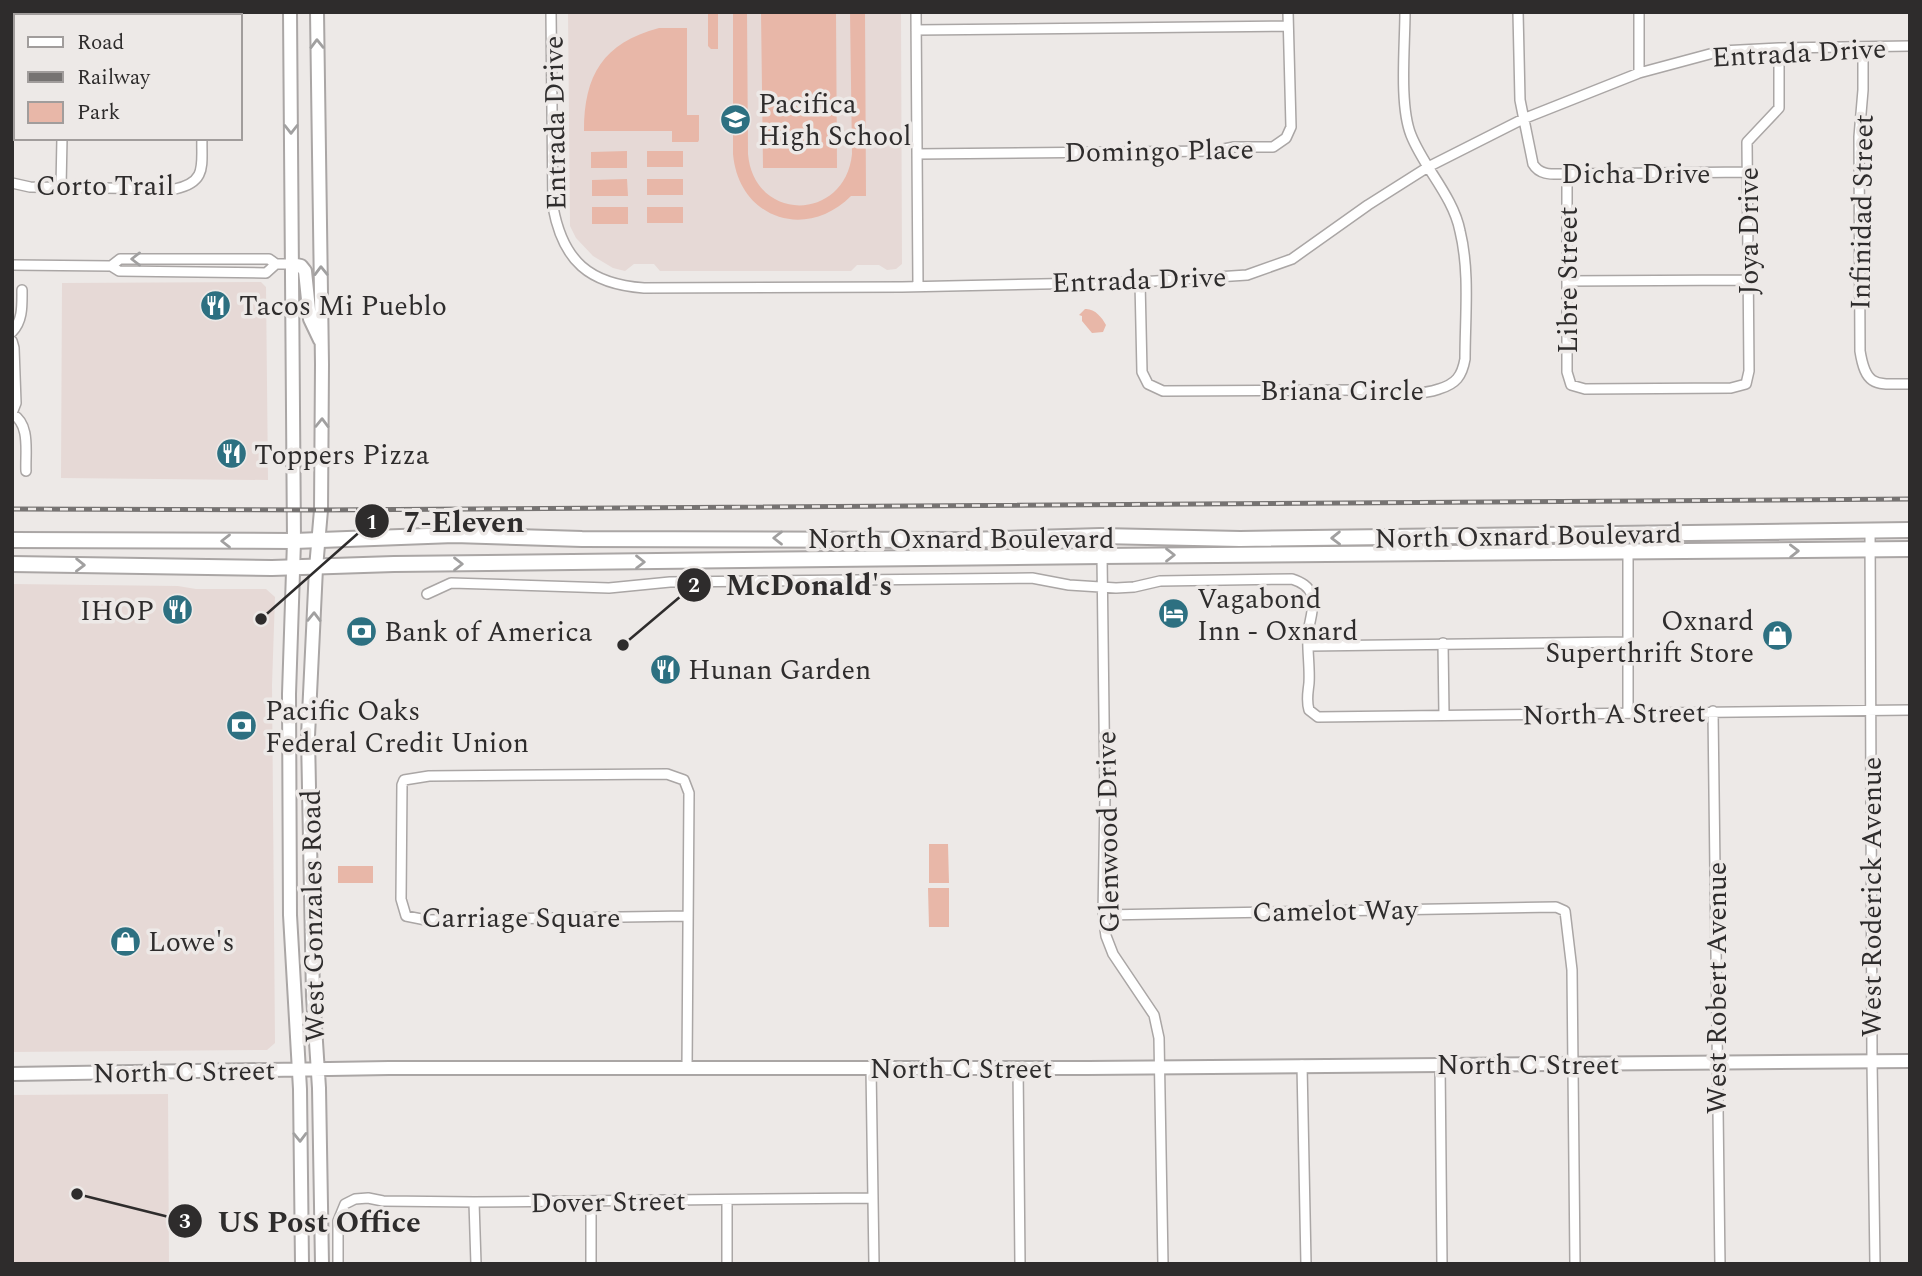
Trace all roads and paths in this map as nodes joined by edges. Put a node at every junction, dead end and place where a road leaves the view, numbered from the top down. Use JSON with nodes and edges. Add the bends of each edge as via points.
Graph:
{"nodes":[{"id":1,"x":290,"y":12,"type":"edge"},
{"id":2,"x":317,"y":12,"type":"edge"},
{"id":3,"x":551,"y":12,"type":"edge"},
{"id":4,"x":916,"y":12,"type":"edge"},
{"id":5,"x":1288,"y":12,"type":"edge"},
{"id":6,"x":1405,"y":12,"type":"edge"},
{"id":7,"x":1518,"y":12,"type":"edge"},
{"id":8,"x":1639,"y":12,"type":"edge"},
{"id":9,"x":1288,"y":26,"type":"junction"},
{"id":10,"x":916,"y":30,"type":"junction"},
{"id":11,"x":1910,"y":46,"type":"edge"},
{"id":12,"x":1779,"y":47,"type":"junction"},
{"id":13,"x":1863,"y":47,"type":"junction"},
{"id":14,"x":1639,"y":74,"type":"junction"},
{"id":15,"x":1523,"y":119,"type":"junction"},
{"id":16,"x":62,"y":140,"type":"edge"},
{"id":17,"x":202,"y":140,"type":"edge"},
{"id":18,"x":917,"y":154,"type":"junction"},
{"id":19,"x":1427,"y":167,"type":"junction"},
{"id":20,"x":1748,"y":173,"type":"junction"},
{"id":21,"x":1567,"y":174,"type":"junction"},
{"id":22,"x":12,"y":183,"type":"edge"},
{"id":23,"x":61,"y":187,"type":"junction"},
{"id":24,"x":228,"y":260,"type":"junction"},
{"id":25,"x":276,"y":264,"type":"junction"},
{"id":26,"x":291,"y":264,"type":"junction"},
{"id":27,"x":12,"y":265,"type":"edge"},
{"id":28,"x":111,"y":266,"type":"junction"},
{"id":29,"x":163,"y":271,"type":"junction"},
{"id":30,"x":1748,"y":280,"type":"junction"},
{"id":31,"x":1567,"y":281,"type":"junction"},
{"id":32,"x":1140,"y":282,"type":"junction"},
{"id":33,"x":918,"y":286,"type":"junction"},
{"id":34,"x":22,"y":290,"type":"dead end"},
{"id":35,"x":12,"y":332,"type":"edge"},
{"id":36,"x":12,"y":341,"type":"edge"},
{"id":37,"x":322,"y":343,"type":"junction"},
{"id":38,"x":1910,"y":384,"type":"edge"},
{"id":39,"x":1571,"y":385,"type":"joint"},
{"id":40,"x":12,"y":414,"type":"edge"},
{"id":41,"x":26,"y":471,"type":"dead end"},
{"id":42,"x":1870,"y":530,"type":"junction"},
{"id":43,"x":1910,"y":530,"type":"edge"},
{"id":44,"x":1793,"y":531,"type":"junction"},
{"id":45,"x":1134,"y":537,"type":"junction"},
{"id":46,"x":1408,"y":537,"type":"junction"},
{"id":47,"x":1038,"y":538,"type":"junction"},
{"id":48,"x":615,"y":539,"type":"junction"},
{"id":49,"x":12,"y":540,"type":"edge"},
{"id":50,"x":318,"y":540,"type":"junction"},
{"id":51,"x":294,"y":541,"type":"junction"},
{"id":52,"x":1870,"y":550,"type":"junction"},
{"id":53,"x":1910,"y":550,"type":"edge"},
{"id":54,"x":1628,"y":553,"type":"junction"},
{"id":55,"x":1102,"y":556,"type":"junction"},
{"id":56,"x":597,"y":562,"type":"junction"},
{"id":57,"x":12,"y":564,"type":"edge"},
{"id":58,"x":294,"y":568,"type":"junction"},
{"id":59,"x":316,"y":568,"type":"junction"},
{"id":60,"x":1103,"y":586,"type":"junction"},
{"id":61,"x":426,"y":594,"type":"dead end"},
{"id":62,"x":1628,"y":642,"type":"junction"},
{"id":63,"x":1443,"y":643,"type":"junction"},
{"id":64,"x":1308,"y":646,"type":"junction"},
{"id":65,"x":1910,"y":710,"type":"edge"},
{"id":66,"x":1713,"y":711,"type":"junction"},
{"id":67,"x":1870,"y":711,"type":"junction"},
{"id":68,"x":1628,"y":713,"type":"junction"},
{"id":69,"x":1444,"y":715,"type":"junction"},
{"id":70,"x":311,"y":852,"type":"junction"},
{"id":71,"x":291,"y":853,"type":"junction"},
{"id":72,"x":1103,"y":915,"type":"junction"},
{"id":73,"x":688,"y":916,"type":"junction"},
{"id":74,"x":1872,"y":1061,"type":"junction"},
{"id":75,"x":1910,"y":1061,"type":"edge"},
{"id":76,"x":1716,"y":1062,"type":"junction"},
{"id":77,"x":1440,"y":1064,"type":"junction"},
{"id":78,"x":1572,"y":1064,"type":"junction"},
{"id":79,"x":1302,"y":1065,"type":"junction"},
{"id":80,"x":687,"y":1068,"type":"junction"},
{"id":81,"x":871,"y":1068,"type":"junction"},
{"id":82,"x":1018,"y":1068,"type":"junction"},
{"id":83,"x":1160,"y":1068,"type":"junction"},
{"id":84,"x":299,"y":1069,"type":"junction"},
{"id":85,"x":317,"y":1069,"type":"junction"},
{"id":86,"x":12,"y":1074,"type":"edge"},
{"id":87,"x":873,"y":1198,"type":"junction"},
{"id":88,"x":727,"y":1200,"type":"junction"},
{"id":89,"x":591,"y":1201,"type":"junction"},
{"id":90,"x":474,"y":1202,"type":"junction"},
{"id":91,"x":302,"y":1264,"type":"edge"},
{"id":92,"x":322,"y":1264,"type":"edge"},
{"id":93,"x":338,"y":1264,"type":"edge"},
{"id":94,"x":476,"y":1264,"type":"edge"},
{"id":95,"x":591,"y":1264,"type":"edge"},
{"id":96,"x":727,"y":1264,"type":"edge"},
{"id":97,"x":874,"y":1264,"type":"edge"},
{"id":98,"x":1020,"y":1264,"type":"edge"},
{"id":99,"x":1163,"y":1264,"type":"edge"},
{"id":100,"x":1306,"y":1264,"type":"edge"},
{"id":101,"x":1442,"y":1264,"type":"edge"},
{"id":102,"x":1575,"y":1264,"type":"edge"},
{"id":103,"x":1720,"y":1264,"type":"edge"},
{"id":104,"x":1875,"y":1264,"type":"edge"}],
"edges":[{"from":1,"to":26,"type":"main road","name":"West Gonzales Road","one_way":true},
{"from":37,"to":2,"type":"main road","name":"West Gonzales Road","one_way":true},
{"from":3,"to":33,"type":"street","name":"Entrada Drive","via":[[553,207],[565,248],[591,274],[607,282],[644,288]]},
{"from":4,"to":10,"type":"street"},
{"from":5,"to":9,"type":"street","name":"Domingo Place"},
{"from":6,"to":19,"type":"street","name":"Briana Circle","via":[[1405,112]]},
{"from":7,"to":15,"type":"street"},
{"from":8,"to":14,"type":"street"},
{"from":9,"to":10,"type":"street"},
{"from":9,"to":18,"type":"street","name":"Domingo Place","via":[[1291,127],[1286,138],[1273,147]]},
{"from":10,"to":18,"type":"street"},
{"from":11,"to":13,"type":"street","name":"Entrada Drive"},
{"from":12,"to":13,"type":"street","name":"Entrada Drive"},
{"from":12,"to":14,"type":"street","name":"Entrada Drive","via":[[1721,51]]},
{"from":12,"to":20,"type":"street","name":"Joya Drive","via":[[1779,108],[1747,142]]},
{"from":13,"to":38,"type":"street","name":"Infinidad Street","via":[[1860,351],[1866,377],[1873,382]]},
{"from":14,"to":15,"type":"street","name":"Entrada Drive"},
{"from":15,"to":19,"type":"street","name":"Entrada Drive"},
{"from":15,"to":21,"type":"street","name":"Dicha Drive","via":[[1537,171]]},
{"from":16,"to":23,"type":"street"},
{"from":17,"to":23,"type":"street","name":"Corto Trail","via":[[203,167],[196,180],[184,187]]},
{"from":18,"to":33,"type":"street"},
{"from":19,"to":32,"type":"street","name":"Entrada Drive","via":[[1275,266],[1234,276]]},
{"from":19,"to":32,"type":"street","name":"Briana Circle","via":[[1460,227],[1464,252],[1465,359],[1454,383],[1440,389],[1412,393],[1163,391],[1148,384],[1142,372]]},
{"from":20,"to":21,"type":"street","name":"Dicha Drive"},
{"from":20,"to":30,"type":"street","name":"Joya Drive"},
{"from":21,"to":31,"type":"street","name":"Libre Street"},
{"from":22,"to":23,"type":"street","name":"Corto Trail"},
{"from":24,"to":25,"type":"street","via":[[269,259]]},
{"from":24,"to":28,"type":"street","one_way":true,"via":[[120,259]]},
{"from":24,"to":29,"type":"street","via":[[224,265]]},
{"from":25,"to":26,"type":"street"},
{"from":25,"to":29,"type":"street","via":[[266,273]]},
{"from":26,"to":37,"type":"main road","via":[[305,271],[310,318]]},
{"from":26,"to":51,"type":"main road","name":"West Gonzales Road"},
{"from":27,"to":28,"type":"street"},
{"from":28,"to":29,"type":"street","via":[[120,271]]},
{"from":30,"to":31,"type":"street"},
{"from":30,"to":39,"type":"street","name":"Joya Drive","via":[[1746,384],[1731,388],[1585,389]]},
{"from":31,"to":39,"type":"street","name":"Libre Street"},
{"from":32,"to":33,"type":"street","name":"Entrada Drive"},
{"from":34,"to":35,"type":"street","via":[[22,310]]},
{"from":36,"to":40,"type":"street","via":[[16,403]]},
{"from":50,"to":37,"type":"main road","name":"West Gonzales Road","one_way":true},
{"from":40,"to":41,"type":"street","via":[[25,430]]},
{"from":42,"to":43,"type":"main road","name":"North Oxnard Boulevard"},
{"from":42,"to":44,"type":"main road","name":"North Oxnard Boulevard"},
{"from":42,"to":52,"type":"street","name":"West Roderick Avenue"},
{"from":44,"to":46,"type":"main road","name":"North Oxnard Boulevard"},
{"from":44,"to":54,"type":"main road","via":[[1764,541],[1650,542]]},
{"from":46,"to":45,"type":"main road","name":"North Oxnard Boulevard","one_way":true},
{"from":45,"to":47,"type":"main road","name":"North Oxnard Boulevard"},
{"from":45,"to":55,"type":"main road"},
{"from":46,"to":54,"type":"main road","via":[[1454,544],[1610,542]]},
{"from":47,"to":48,"type":"main road","name":"North Oxnard Boulevard","one_way":true},
{"from":47,"to":55,"type":"main road","via":[[1050,548],[1082,547]]},
{"from":48,"to":50,"type":"main road","name":"North Oxnard Boulevard","via":[[454,535]]},
{"from":48,"to":56,"type":"main road"},
{"from":51,"to":49,"type":"main road","name":"North Oxnard Boulevard","one_way":true},
{"from":50,"to":51,"type":"main road","name":"North Oxnard Boulevard"},
{"from":50,"to":59,"type":"main road","name":"West Gonzales Road"},
{"from":51,"to":58,"type":"main road","name":"West Gonzales Road"},
{"from":52,"to":53,"type":"main road","name":"North Oxnard Boulevard"},
{"from":54,"to":52,"type":"main road","name":"North Oxnard Boulevard","one_way":true},
{"from":52,"to":67,"type":"street","name":"West Roderick Avenue"},
{"from":55,"to":54,"type":"main road","name":"North Oxnard Boulevard","one_way":true},
{"from":54,"to":62,"type":"street"},
{"from":56,"to":55,"type":"main road","name":"North Oxnard Boulevard","one_way":true},
{"from":55,"to":60,"type":"street","name":"Glenwood Drive"},
{"from":59,"to":56,"type":"main road","name":"North Oxnard Boulevard","one_way":true},
{"from":57,"to":58,"type":"main road","name":"North Oxnard Boulevard","one_way":true},
{"from":58,"to":59,"type":"main road","name":"North Oxnard Boulevard"},
{"from":58,"to":71,"type":"main road","name":"West Gonzales Road","via":[[289,695]]},
{"from":70,"to":59,"type":"main road","name":"West Gonzales Road","one_way":true,"via":[[308,736]]},
{"from":60,"to":61,"type":"street","via":[[1032,578],[670,582],[609,589],[451,583]]},
{"from":60,"to":64,"type":"street","via":[[1292,579],[1308,588],[1313,608]]},
{"from":60,"to":72,"type":"street","name":"Glenwood Drive"},
{"from":62,"to":63,"type":"street"},
{"from":62,"to":68,"type":"street"},
{"from":63,"to":64,"type":"street"},
{"from":63,"to":69,"type":"street"},
{"from":64,"to":69,"type":"street","name":"North A Street","via":[[1307,703],[1318,717]]},
{"from":65,"to":67,"type":"street","name":"North A Street"},
{"from":66,"to":67,"type":"street","name":"North A Street"},
{"from":66,"to":68,"type":"street","name":"North A Street"},
{"from":66,"to":76,"type":"street","name":"West Robert Avenue"},
{"from":67,"to":74,"type":"street","name":"West Roderick Avenue"},
{"from":68,"to":69,"type":"street","name":"North A Street"},
{"from":70,"to":71,"type":"main road"},
{"from":70,"to":85,"type":"main road","name":"West Gonzales Road"},
{"from":71,"to":84,"type":"main road","name":"West Gonzales Road"},
{"from":72,"to":78,"type":"street","name":"Camelot Way","via":[[1556,907],[1566,911],[1572,970]]},
{"from":72,"to":83,"type":"street","name":"Glenwood Drive","via":[[1113,954],[1154,1015]]},
{"from":73,"to":73,"type":"street","name":"Carriage Square","via":[[689,793],[684,780],[676,776],[429,776],[404,780],[401,785],[401,899],[410,918]]},
{"from":73,"to":80,"type":"street","name":"Carriage Square"},
{"from":74,"to":75,"type":"main road","name":"North C Street"},
{"from":74,"to":76,"type":"main road","name":"North C Street"},
{"from":74,"to":104,"type":"street","name":"West Roderick Avenue"},
{"from":76,"to":78,"type":"main road","name":"North C Street"},
{"from":76,"to":103,"type":"street","name":"West Robert Avenue"},
{"from":77,"to":78,"type":"main road","name":"North C Street"},
{"from":77,"to":79,"type":"main road","name":"North C Street"},
{"from":77,"to":101,"type":"street"},
{"from":78,"to":102,"type":"street"},
{"from":79,"to":83,"type":"main road","name":"North C Street"},
{"from":79,"to":100,"type":"street"},
{"from":80,"to":81,"type":"main road","name":"North C Street"},
{"from":80,"to":85,"type":"main road","name":"North C Street"},
{"from":81,"to":82,"type":"main road","name":"North C Street"},
{"from":81,"to":87,"type":"street"},
{"from":82,"to":83,"type":"main road","name":"North C Street"},
{"from":82,"to":98,"type":"street"},
{"from":83,"to":99,"type":"street","name":"Glenwood Drive"},
{"from":84,"to":85,"type":"main road","name":"North C Street"},
{"from":84,"to":86,"type":"main road","name":"North C Street"},
{"from":84,"to":91,"type":"main road","name":"West Gonzales Road","one_way":true},
{"from":85,"to":92,"type":"main road","name":"West Gonzales Road"},
{"from":87,"to":88,"type":"street","name":"Dover Street"},
{"from":87,"to":97,"type":"street"},
{"from":88,"to":89,"type":"street","name":"Dover Street"},
{"from":88,"to":96,"type":"street"},
{"from":89,"to":90,"type":"street","name":"Dover Street"},
{"from":89,"to":95,"type":"street"},
{"from":90,"to":93,"type":"street","name":"Dover Street","via":[[355,1199],[345,1204],[338,1221]]},
{"from":90,"to":94,"type":"street"}]}
